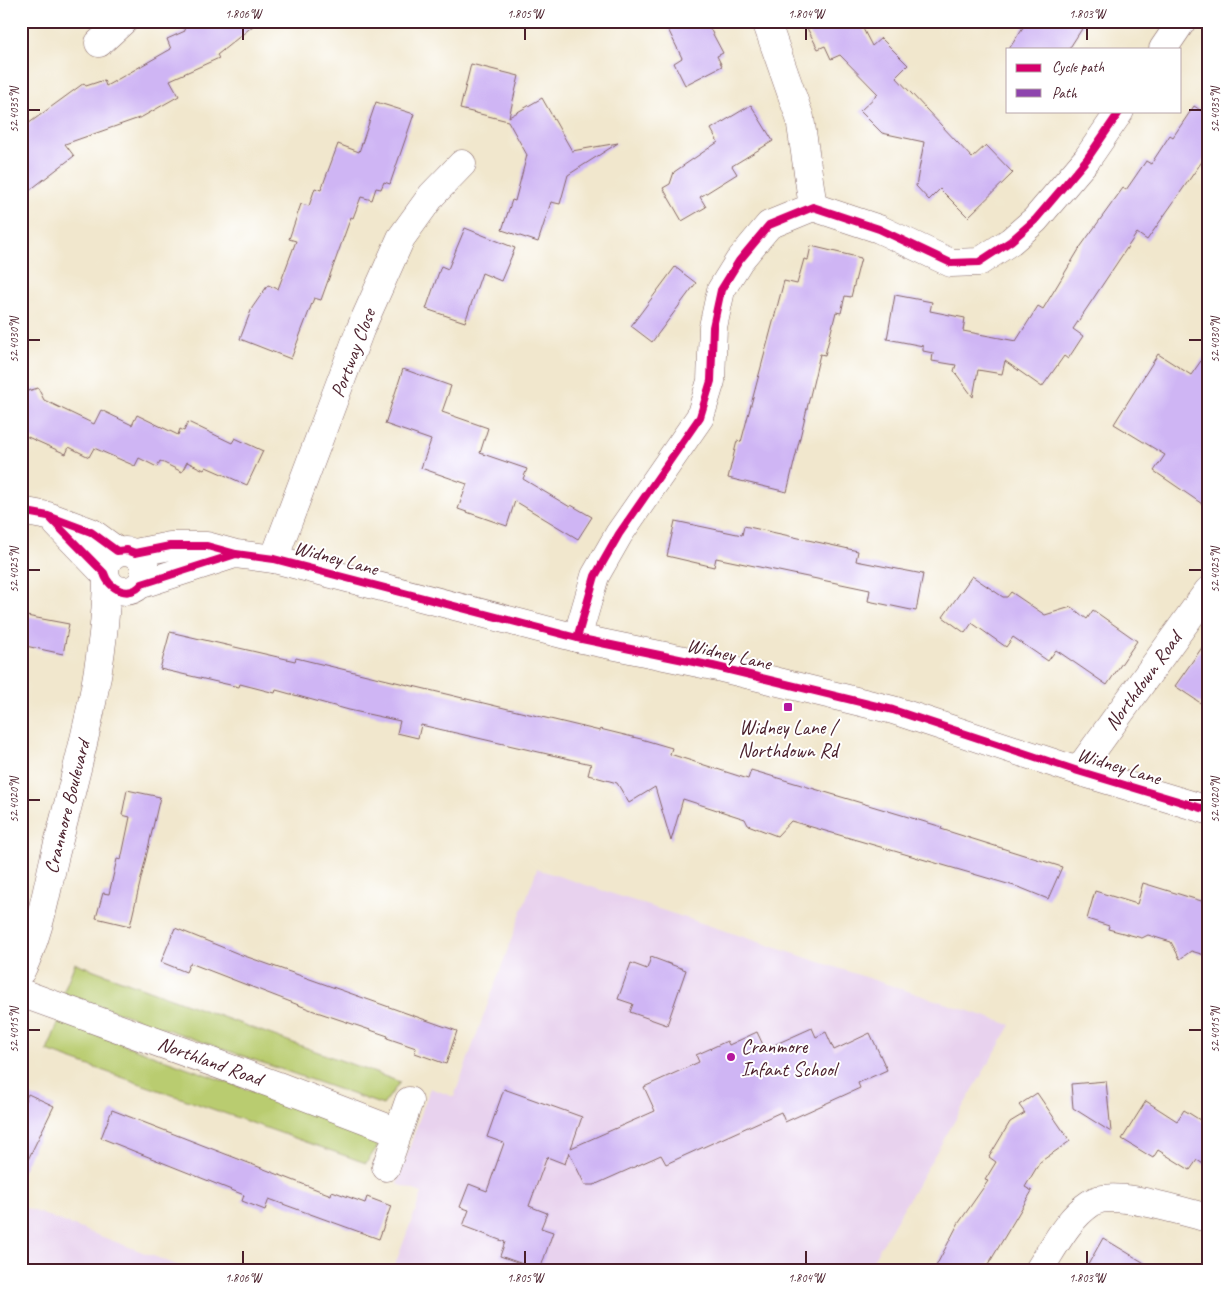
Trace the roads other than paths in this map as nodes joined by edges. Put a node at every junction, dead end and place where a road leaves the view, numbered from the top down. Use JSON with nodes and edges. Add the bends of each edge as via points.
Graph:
{"nodes":[{"id":1,"x":122,"y":21,"type":"edge"},
{"id":2,"x":766,"y":21,"type":"edge"},
{"id":3,"x":1182,"y":21,"type":"edge"},
{"id":4,"x":99,"y":43,"type":"dead end"},
{"id":5,"x":1164,"y":48,"type":"edge"},
{"id":6,"x":1119,"y":112,"type":"edge"},
{"id":7,"x":462,"y":164,"type":"dead end"},
{"id":8,"x":813,"y":207,"type":"junction"},
{"id":9,"x":21,"y":510,"type":"edge"},
{"id":10,"x":236,"y":554,"type":"junction"},
{"id":11,"x":274,"y":559,"type":"junction"},
{"id":12,"x":116,"y":565,"type":"junction"},
{"id":13,"x":139,"y":586,"type":"junction"},
{"id":14,"x":1208,"y":591,"type":"edge"},
{"id":15,"x":578,"y":638,"type":"junction"},
{"id":16,"x":103,"y":641,"type":"junction"},
{"id":17,"x":1078,"y":771,"type":"junction"},
{"id":18,"x":1208,"y":810,"type":"edge"},
{"id":19,"x":21,"y":971,"type":"edge"},
{"id":20,"x":21,"y":993,"type":"edge"},
{"id":21,"x":409,"y":1101,"type":"dead end"},
{"id":22,"x":398,"y":1132,"type":"junction"},
{"id":23,"x":386,"y":1167,"type":"dead end"},
{"id":24,"x":1208,"y":1218,"type":"edge"},
{"id":25,"x":1039,"y":1270,"type":"edge"}],
"edges":[{"from":1,"to":4,"type":"street"},
{"from":2,"to":8,"type":"street","via":[[800,118]]},
{"from":3,"to":5,"type":"street"},
{"from":6,"to":8,"type":"street","via":[[1087,159],[1035,220],[979,262],[951,263],[879,230]]},
{"from":7,"to":11,"type":"street","name":"Portway Close","via":[[432,196],[401,238],[360,330]]},
{"from":8,"to":15,"type":"street","via":[[769,225],[739,261],[721,290],[713,327],[710,381],[700,417],[604,559],[595,576]]},
{"from":9,"to":12,"type":"street","via":[[92,532]]},
{"from":10,"to":11,"type":"street","name":"Widney Lane"},
{"from":10,"to":12,"type":"street","name":"Widney Lane","via":[[207,546],[170,546]]},
{"from":10,"to":13,"type":"street","name":"Widney Lane"},
{"from":11,"to":15,"type":"street","name":"Widney Lane"},
{"from":12,"to":13,"type":"street","via":[[116,590],[127,592]]},
{"from":12,"to":13,"type":"street","via":[[142,559],[146,568]]},
{"from":12,"to":16,"type":"street","name":"Cranmore Boulevard"},
{"from":13,"to":16,"type":"street","name":"Cranmore Boulevard"},
{"from":14,"to":17,"type":"street","name":"Northdown Road"},
{"from":15,"to":17,"type":"street","name":"Widney Lane","via":[[713,666],[893,710]]},
{"from":16,"to":19,"type":"street","name":"Cranmore Boulevard","via":[[85,741],[38,922]]},
{"from":17,"to":18,"type":"street","name":"Widney Lane"},
{"from":20,"to":22,"type":"street","name":"Northland Road"},
{"from":21,"to":22,"type":"street"},
{"from":22,"to":23,"type":"street"},
{"from":24,"to":25,"type":"street","via":[[1122,1198],[1105,1198],[1092,1202],[1072,1221]]}]}
